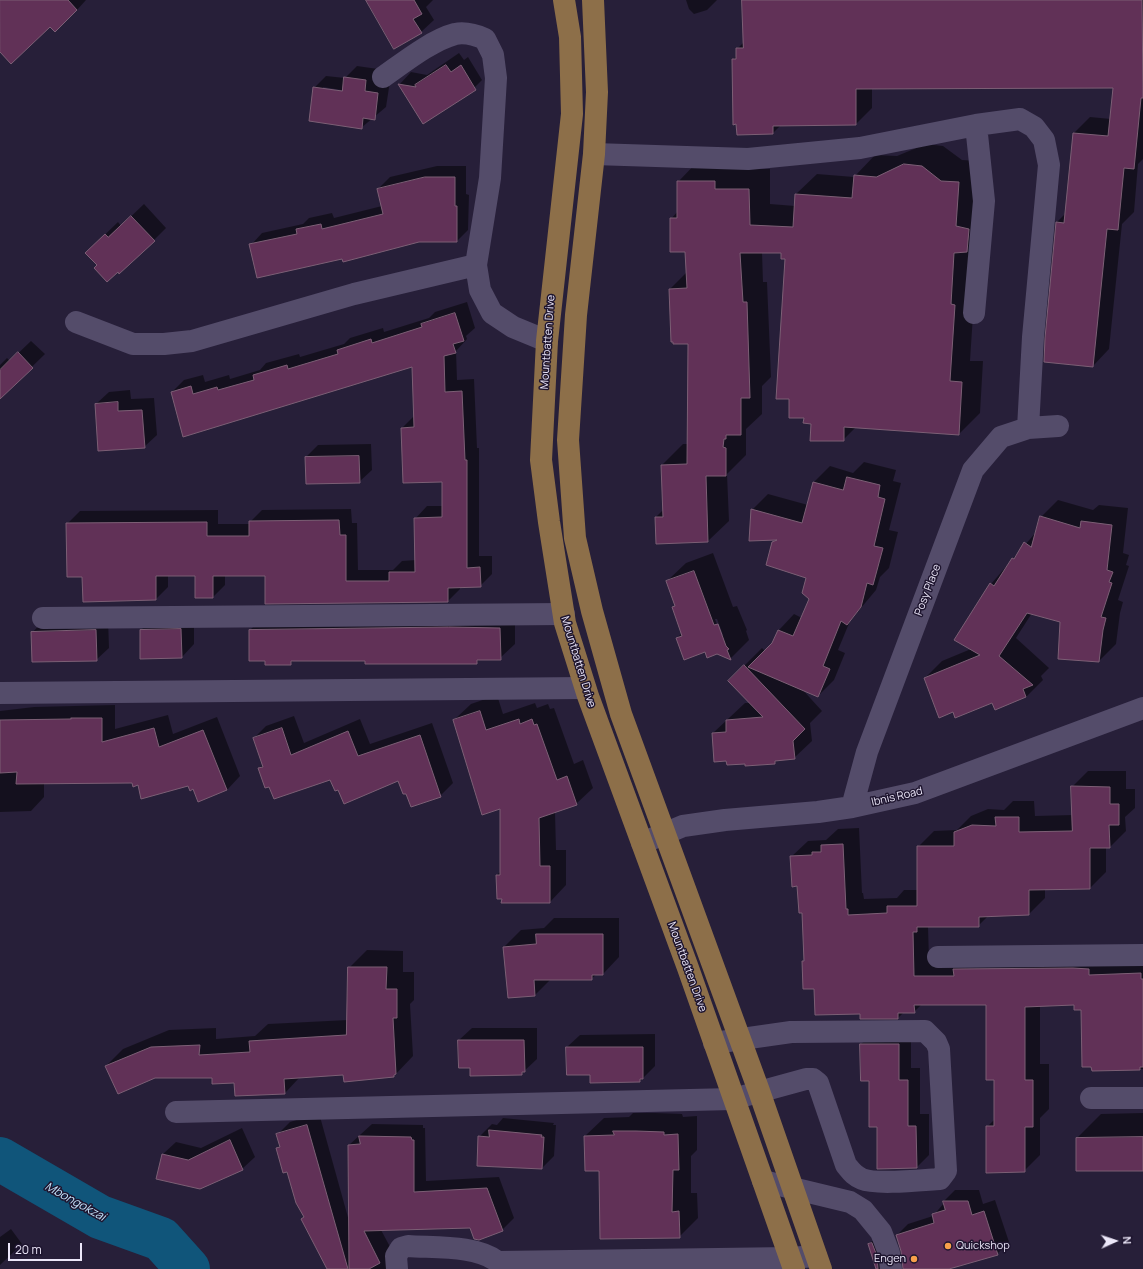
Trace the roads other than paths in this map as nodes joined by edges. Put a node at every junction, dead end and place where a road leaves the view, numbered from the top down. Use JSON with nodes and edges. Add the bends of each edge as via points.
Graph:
{"nodes":[{"id":1,"x":564,"y":0,"type":"edge"},
{"id":2,"x":593,"y":0,"type":"edge"},
{"id":3,"x":383,"y":77,"type":"dead end"},
{"id":4,"x":976,"y":125,"type":"junction"},
{"id":5,"x":594,"y":154,"type":"junction"},
{"id":6,"x":476,"y":265,"type":"junction"},
{"id":7,"x":974,"y":313,"type":"dead end"},
{"id":8,"x":76,"y":322,"type":"dead end"},
{"id":9,"x":547,"y":341,"type":"junction"},
{"id":10,"x":1058,"y":426,"type":"dead end"},
{"id":11,"x":1028,"y":428,"type":"junction"},
{"id":12,"x":564,"y":614,"type":"junction"},
{"id":13,"x":43,"y":618,"type":"dead end"},
{"id":14,"x":585,"y":688,"type":"junction"},
{"id":15,"x":0,"y":693,"type":"edge"},
{"id":16,"x":1143,"y":708,"type":"edge"},
{"id":17,"x":852,"y":807,"type":"junction"},
{"id":18,"x":665,"y":833,"type":"junction"},
{"id":19,"x":642,"y":843,"type":"junction"},
{"id":20,"x":1143,"y":955,"type":"edge"},
{"id":21,"x":938,"y":957,"type":"dead end"},
{"id":22,"x":740,"y":1039,"type":"junction"},
{"id":23,"x":714,"y":1043,"type":"junction"},
{"id":24,"x":759,"y":1091,"type":"junction"},
{"id":25,"x":1090,"y":1098,"type":"dead end"},
{"id":26,"x":1143,"y":1098,"type":"edge"},
{"id":27,"x":733,"y":1099,"type":"junction"},
{"id":28,"x":176,"y":1112,"type":"dead end"},
{"id":29,"x":763,"y":1182,"type":"junction"},
{"id":30,"x":792,"y":1188,"type":"junction"},
{"id":31,"x":819,"y":1262,"type":"edge"},
{"id":32,"x":792,"y":1264,"type":"edge"},
{"id":33,"x":495,"y":1266,"type":"edge"},
{"id":34,"x":397,"y":1269,"type":"edge"},
{"id":35,"x":891,"y":1269,"type":"edge"}],
"edges":[{"from":1,"to":9,"type":"main road","name":"Mountbatten Drive","via":[[570,37],[572,114]]},
{"from":2,"to":5,"type":"main road","via":[[597,92]]},
{"from":3,"to":6,"type":"street","via":[[428,47],[455,34],[473,34],[485,39],[493,55],[496,78],[490,178]]},
{"from":4,"to":5,"type":"street","via":[[860,148],[748,159]]},
{"from":4,"to":7,"type":"street","via":[[984,201]]},
{"from":4,"to":11,"type":"street","via":[[1020,119],[1034,127],[1044,140],[1049,165],[1033,337]]},
{"from":5,"to":18,"type":"main road","via":[[576,316],[568,440],[575,538],[592,611],[621,714]]},
{"from":6,"to":8,"type":"street","via":[[354,294],[192,341],[133,344]]},
{"from":6,"to":9,"type":"street","via":[[480,290],[492,313],[513,327]]},
{"from":9,"to":12,"type":"main road","name":"Mountbatten Drive","via":[[541,460]]},
{"from":10,"to":11,"type":"street","name":"Posy Place"},
{"from":11,"to":17,"type":"street","name":"Posy Place","via":[[1001,437],[973,470],[867,752]]},
{"from":12,"to":13,"type":"street"},
{"from":12,"to":14,"type":"main road","name":"Mountbatten Drive"},
{"from":14,"to":15,"type":"street"},
{"from":14,"to":19,"type":"main road","name":"Mountbatten Drive"},
{"from":16,"to":17,"type":"street","name":"Ibnis Road","via":[[943,784]]},
{"from":17,"to":18,"type":"street","name":"Ibnis Road","via":[[725,820],[683,826]]},
{"from":18,"to":19,"type":"street","name":"Ibnis Road"},
{"from":18,"to":22,"type":"main road"},
{"from":19,"to":23,"type":"main road","name":"Mountbatten Drive"},
{"from":20,"to":21,"type":"street"},
{"from":22,"to":23,"type":"street"},
{"from":22,"to":24,"type":"main road"},
{"from":22,"to":24,"type":"street","via":[[791,1032],[925,1031],[939,1049],[946,1171],[940,1179],[861,1179],[846,1165],[816,1081],[806,1079]]},
{"from":23,"to":27,"type":"main road","name":"Mountbatten Drive"},
{"from":24,"to":27,"type":"street"},
{"from":24,"to":30,"type":"main road"},
{"from":25,"to":26,"type":"street"},
{"from":27,"to":28,"type":"street"},
{"from":27,"to":29,"type":"main road","name":"Mountbatten Drive"},
{"from":29,"to":30,"type":"street"},
{"from":29,"to":32,"type":"main road","name":"Mountbatten Drive"},
{"from":30,"to":31,"type":"main road"},
{"from":30,"to":35,"type":"street","via":[[850,1202],[864,1210],[882,1232]]},
{"from":31,"to":32,"type":"street"},
{"from":32,"to":33,"type":"street"},
{"from":33,"to":34,"type":"street","via":[[490,1256],[473,1251],[408,1246],[401,1248],[396,1256]]}]}
